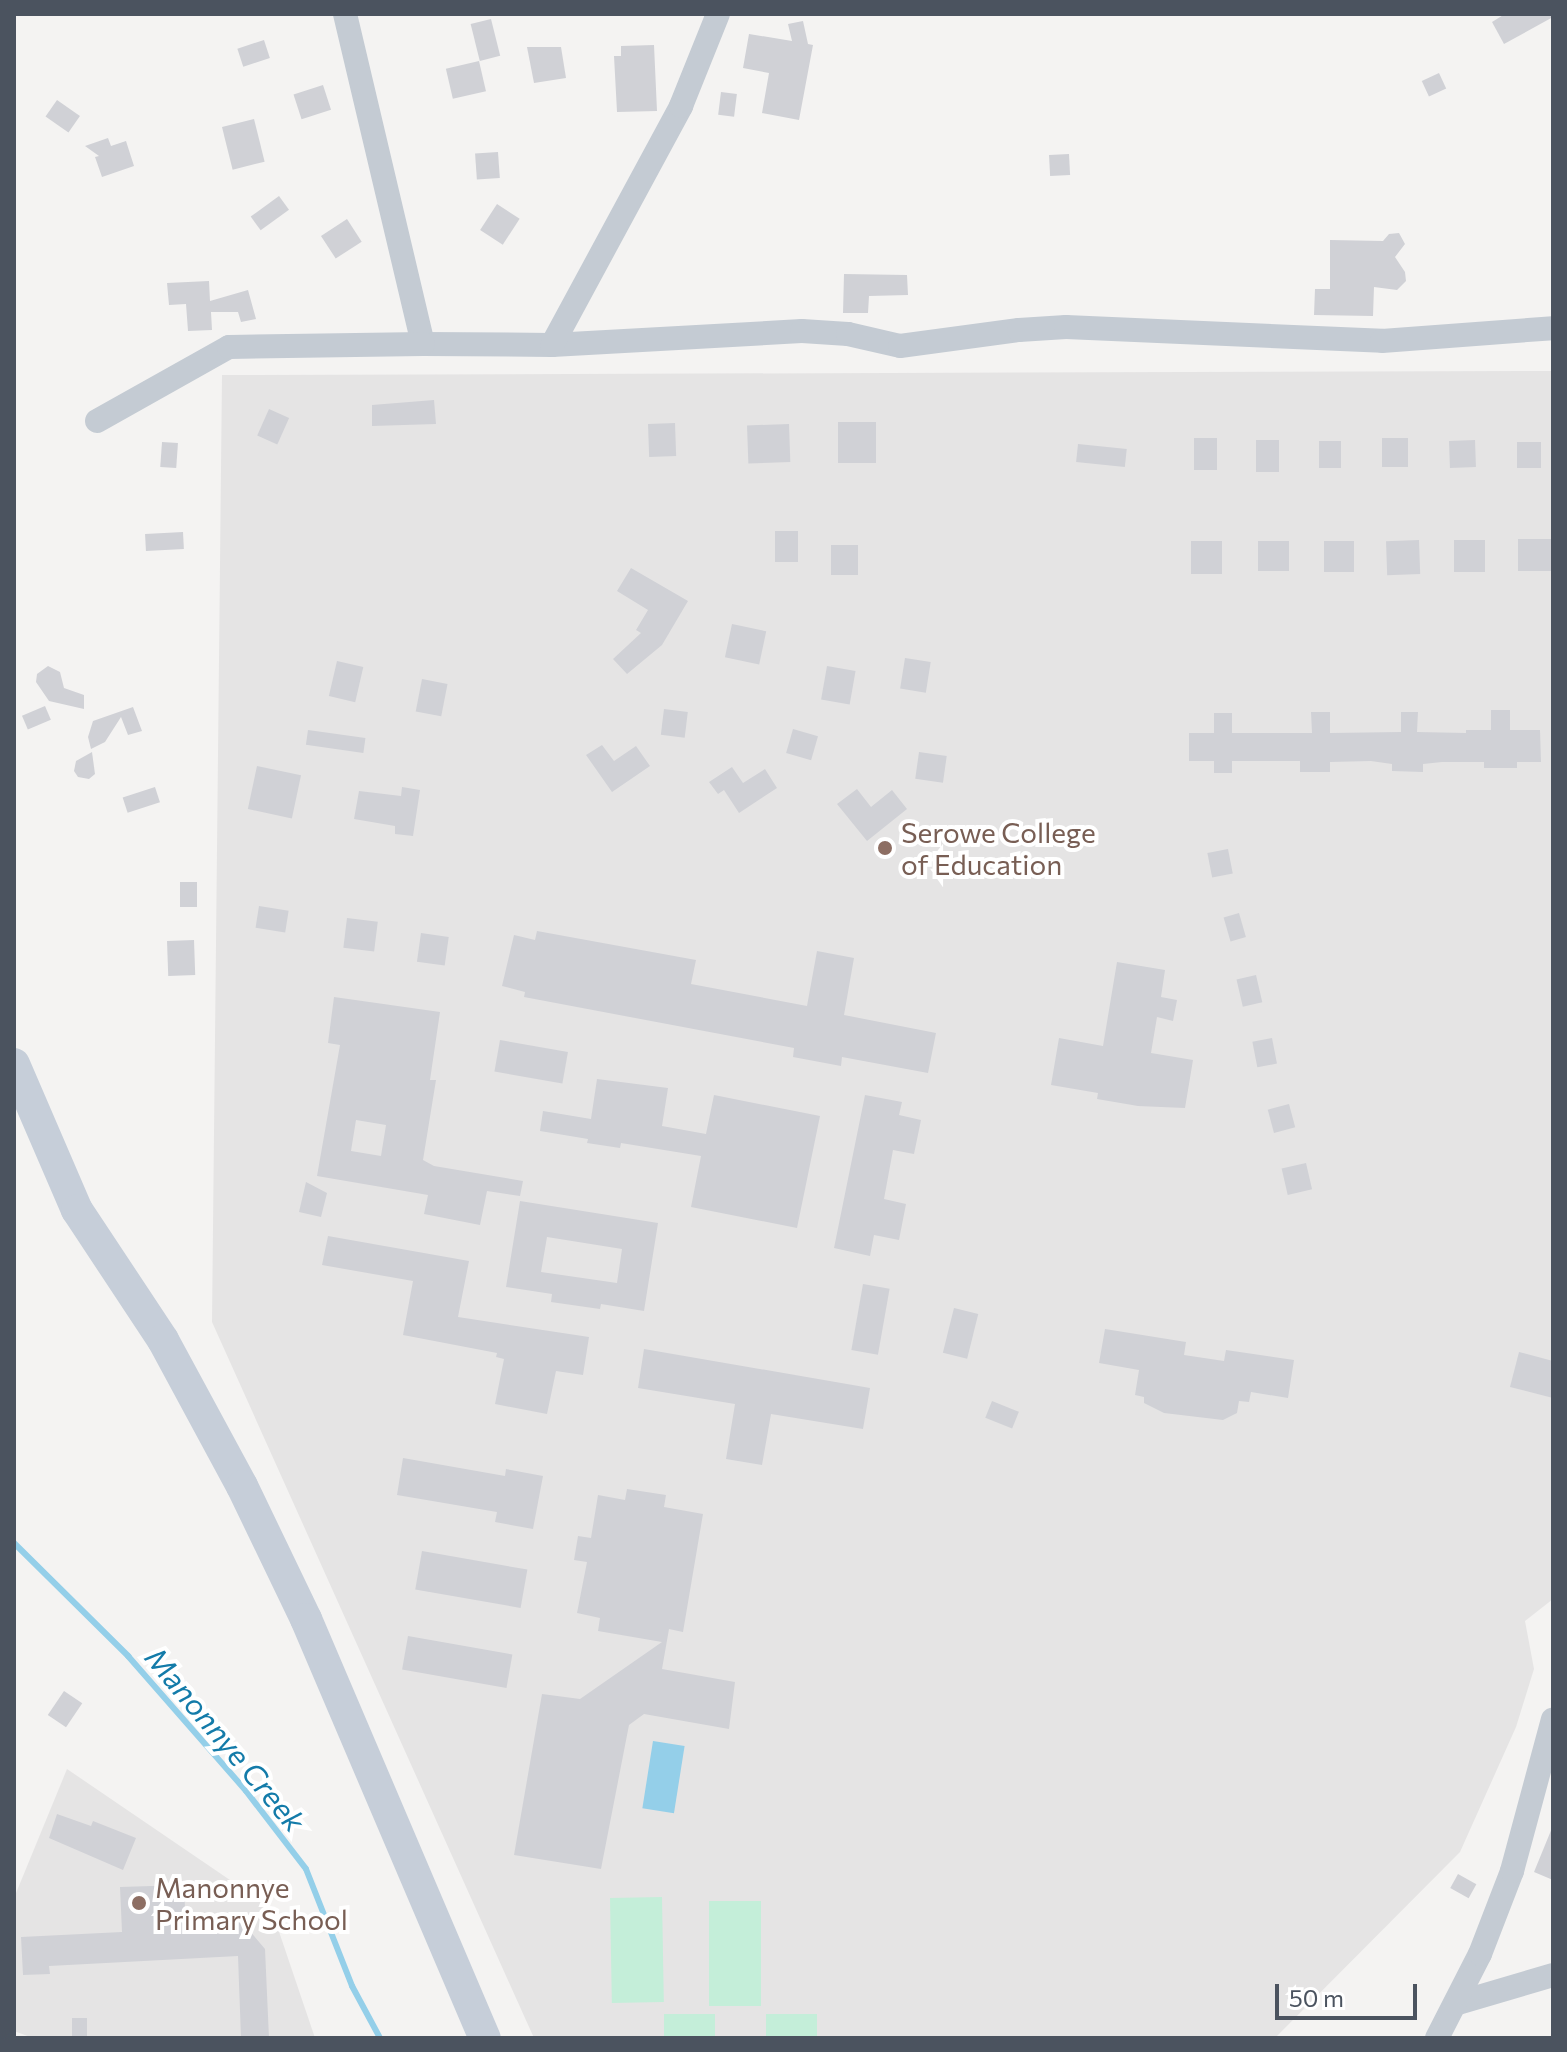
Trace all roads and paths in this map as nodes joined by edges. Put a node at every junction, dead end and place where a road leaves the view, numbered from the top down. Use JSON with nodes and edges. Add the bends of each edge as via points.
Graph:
{"nodes":[{"id":1,"x":345,"y":14,"type":"edge"},
{"id":2,"x":718,"y":14,"type":"edge"},
{"id":3,"x":1553,"y":328,"type":"edge"},
{"id":4,"x":423,"y":344,"type":"junction"},
{"id":5,"x":552,"y":345,"type":"junction"},
{"id":6,"x":97,"y":421,"type":"dead end"},
{"id":7,"x":14,"y":1064,"type":"edge"},
{"id":8,"x":1553,"y":1719,"type":"edge"},
{"id":9,"x":1547,"y":1766,"type":"edge"},
{"id":10,"x":1553,"y":1975,"type":"edge"},
{"id":11,"x":1454,"y":2019,"type":"edge"},
{"id":12,"x":485,"y":2038,"type":"edge"},
{"id":13,"x":1437,"y":2038,"type":"edge"}],
"edges":[{"from":1,"to":4,"type":"street"},
{"from":2,"to":5,"type":"street","via":[[681,106]]},
{"from":3,"to":5,"type":"street","via":[[1382,341],[1066,327],[900,346],[802,331]]},
{"from":4,"to":5,"type":"street"},
{"from":4,"to":6,"type":"street","via":[[229,347]]},
{"from":7,"to":12,"type":"street","via":[[77,1210],[163,1340],[242,1486],[306,1619]]},
{"from":8,"to":9,"type":"street"},
{"from":9,"to":11,"type":"street"},
{"from":10,"to":11,"type":"street"},
{"from":11,"to":13,"type":"street"}]}
